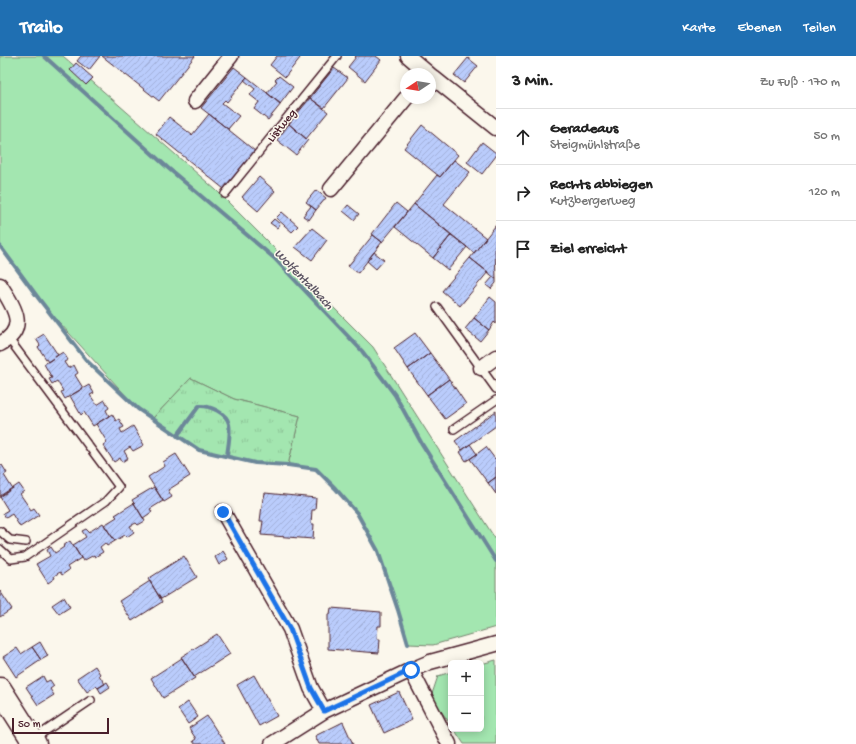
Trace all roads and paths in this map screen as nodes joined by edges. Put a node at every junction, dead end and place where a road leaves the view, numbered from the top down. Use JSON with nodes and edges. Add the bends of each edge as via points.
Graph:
{"nodes":[{"id":1,"x":230,"y":56,"type":"edge"},
{"id":2,"x":337,"y":56,"type":"edge"},
{"id":3,"x":408,"y":56,"type":"edge"},
{"id":4,"x":421,"y":68,"type":"edge"},
{"id":5,"x":436,"y":80,"type":"edge"},
{"id":6,"x":195,"y":101,"type":"dead end"},
{"id":7,"x":401,"y":104,"type":"edge"},
{"id":8,"x":496,"y":128,"type":"edge"},
{"id":9,"x":331,"y":189,"type":"dead end"},
{"id":10,"x":225,"y":194,"type":"dead end"},
{"id":11,"x":0,"y":285,"type":"edge"},
{"id":12,"x":436,"y":307,"type":"dead end"},
{"id":13,"x":7,"y":342,"type":"edge"},
{"id":14,"x":496,"y":357,"type":"edge"},
{"id":15,"x":481,"y":368,"type":"junction"},
{"id":16,"x":496,"y":389,"type":"edge"},
{"id":17,"x":496,"y":400,"type":"edge"},
{"id":18,"x":454,"y":430,"type":"dead end"},
{"id":19,"x":223,"y":512,"type":"dead end"},
{"id":20,"x":0,"y":531,"type":"edge"},
{"id":21,"x":26,"y":542,"type":"dead end"},
{"id":22,"x":0,"y":549,"type":"edge"},
{"id":23,"x":496,"y":644,"type":"edge"},
{"id":24,"x":411,"y":670,"type":"junction"},
{"id":25,"x":0,"y":689,"type":"edge"},
{"id":26,"x":91,"y":700,"type":"dead end"},
{"id":27,"x":324,"y":711,"type":"junction"},
{"id":28,"x":33,"y":742,"type":"edge"},
{"id":29,"x":272,"y":744,"type":"edge"},
{"id":30,"x":449,"y":744,"type":"edge"}],
"edges":[{"from":1,"to":6,"type":"street"},
{"from":2,"to":10,"type":"lane","name":"Listweg"},
{"from":3,"to":4,"type":"street"},
{"from":5,"to":8,"type":"street"},
{"from":7,"to":9,"type":"street"},
{"from":11,"to":13,"type":"street","via":[[15,309],[17,326]]},
{"from":12,"to":15,"type":"lane"},
{"from":13,"to":22,"type":"lane","via":[[119,487],[106,501],[25,557],[11,559]]},
{"from":14,"to":15,"type":"street"},
{"from":15,"to":16,"type":"lane"},
{"from":17,"to":18,"type":"lane"},
{"from":19,"to":27,"type":"street","via":[[290,629],[311,688]]},
{"from":20,"to":21,"type":"lane","via":[[10,540]]},
{"from":23,"to":24,"type":"street","via":[[430,662]]},
{"from":24,"to":27,"type":"street"},
{"from":24,"to":30,"type":"street"},
{"from":25,"to":28,"type":"main road"},
{"from":26,"to":28,"type":"lane"},
{"from":27,"to":29,"type":"street"}]}
